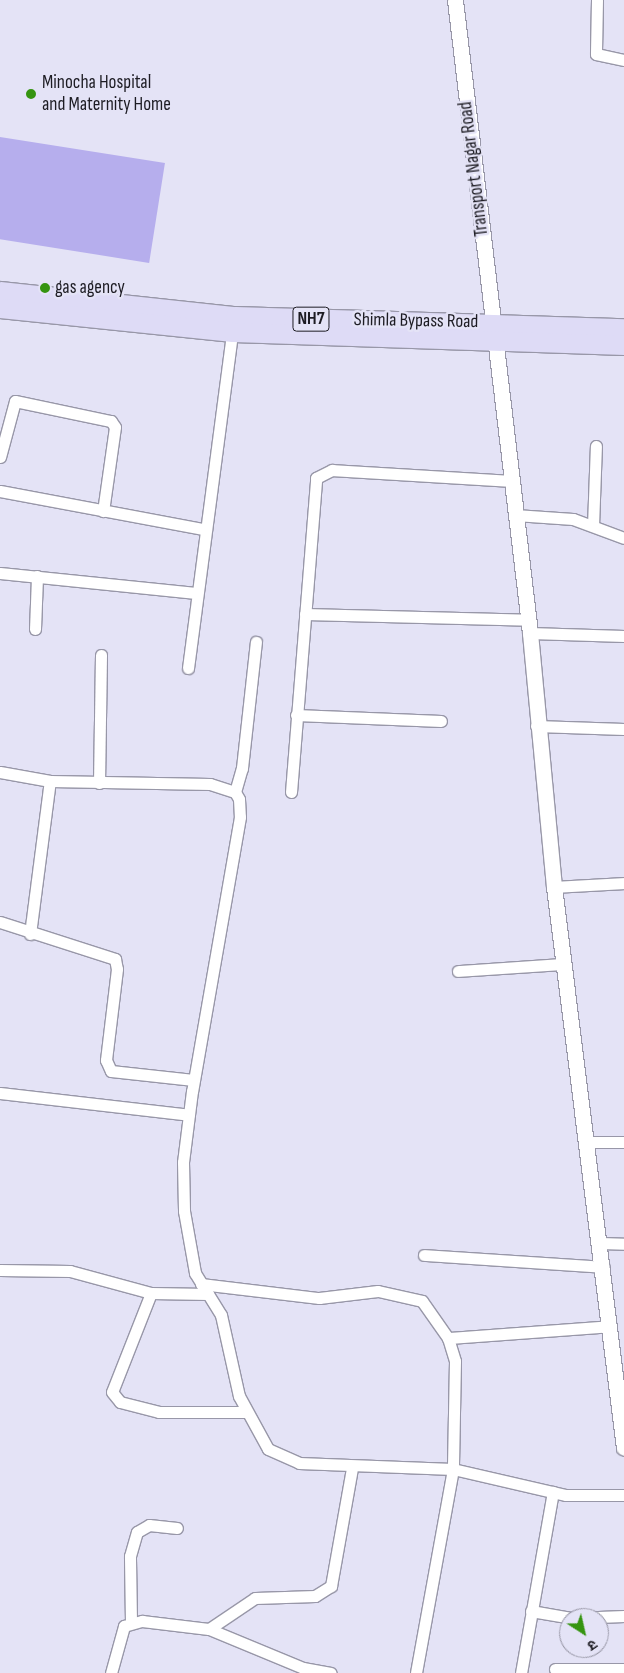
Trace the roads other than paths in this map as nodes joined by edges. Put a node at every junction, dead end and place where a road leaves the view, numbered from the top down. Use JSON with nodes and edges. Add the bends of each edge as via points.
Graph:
{"nodes":[{"id":1,"x":455,"y":0,"type":"edge"},
{"id":2,"x":598,"y":0,"type":"edge"},
{"id":3,"x":624,"y":60,"type":"edge"},
{"id":4,"x":0,"y":292,"type":"edge"},
{"id":5,"x":0,"y":308,"type":"edge"},
{"id":6,"x":234,"y":324,"type":"junction"},
{"id":7,"x":624,"y":328,"type":"edge"},
{"id":8,"x":493,"y":330,"type":"junction"},
{"id":9,"x":624,"y":345,"type":"edge"},
{"id":10,"x":596,"y":446,"type":"dead end"},
{"id":11,"x":0,"y":457,"type":"edge"},
{"id":12,"x":511,"y":481,"type":"junction"},
{"id":13,"x":0,"y":490,"type":"edge"},
{"id":14,"x":103,"y":511,"type":"junction"},
{"id":15,"x":515,"y":514,"type":"junction"},
{"id":16,"x":593,"y":526,"type":"junction"},
{"id":17,"x":203,"y":529,"type":"junction"},
{"id":18,"x":624,"y":538,"type":"edge"},
{"id":19,"x":0,"y":573,"type":"edge"},
{"id":20,"x":37,"y":576,"type":"junction"},
{"id":21,"x":196,"y":594,"type":"junction"},
{"id":22,"x":305,"y":614,"type":"junction"},
{"id":23,"x":530,"y":626,"type":"junction"},
{"id":24,"x":35,"y":629,"type":"dead end"},
{"id":25,"x":624,"y":636,"type":"edge"},
{"id":26,"x":256,"y":642,"type":"dead end"},
{"id":27,"x":101,"y":655,"type":"dead end"},
{"id":28,"x":188,"y":668,"type":"dead end"},
{"id":29,"x":296,"y":716,"type":"junction"},
{"id":30,"x":441,"y":722,"type":"dead end"},
{"id":31,"x":536,"y":726,"type":"junction"},
{"id":32,"x":624,"y":729,"type":"edge"},
{"id":33,"x":0,"y":772,"type":"edge"},
{"id":34,"x":50,"y":781,"type":"junction"},
{"id":35,"x":99,"y":783,"type":"junction"},
{"id":36,"x":234,"y":792,"type":"junction"},
{"id":37,"x":291,"y":792,"type":"dead end"},
{"id":38,"x":624,"y":883,"type":"edge"},
{"id":39,"x":554,"y":887,"type":"junction"},
{"id":40,"x":0,"y":922,"type":"edge"},
{"id":41,"x":30,"y":934,"type":"junction"},
{"id":42,"x":564,"y":964,"type":"junction"},
{"id":43,"x":458,"y":971,"type":"dead end"},
{"id":44,"x":194,"y":1080,"type":"junction"},
{"id":45,"x":0,"y":1094,"type":"edge"},
{"id":46,"x":189,"y":1115,"type":"junction"},
{"id":47,"x":589,"y":1142,"type":"junction"},
{"id":48,"x":624,"y":1142,"type":"edge"},
{"id":49,"x":601,"y":1243,"type":"junction"},
{"id":50,"x":624,"y":1244,"type":"edge"},
{"id":51,"x":424,"y":1255,"type":"dead end"},
{"id":52,"x":604,"y":1267,"type":"junction"},
{"id":53,"x":0,"y":1270,"type":"edge"},
{"id":54,"x":201,"y":1284,"type":"junction"},
{"id":55,"x":151,"y":1293,"type":"junction"},
{"id":56,"x":208,"y":1294,"type":"junction"},
{"id":57,"x":610,"y":1326,"type":"junction"},
{"id":58,"x":448,"y":1338,"type":"junction"},
{"id":59,"x":246,"y":1412,"type":"junction"},
{"id":60,"x":624,"y":1448,"type":"edge"},
{"id":61,"x":352,"y":1468,"type":"junction"},
{"id":62,"x":454,"y":1469,"type":"junction"},
{"id":63,"x":553,"y":1492,"type":"junction"},
{"id":64,"x":624,"y":1495,"type":"edge"},
{"id":65,"x":177,"y":1528,"type":"dead end"},
{"id":66,"x":531,"y":1611,"type":"junction"},
{"id":67,"x":624,"y":1616,"type":"edge"},
{"id":68,"x":131,"y":1622,"type":"junction"},
{"id":69,"x":209,"y":1629,"type":"junction"},
{"id":70,"x":555,"y":1669,"type":"dead end"},
{"id":71,"x":624,"y":1669,"type":"edge"},
{"id":72,"x":110,"y":1673,"type":"edge"},
{"id":73,"x":331,"y":1673,"type":"edge"},
{"id":74,"x":416,"y":1673,"type":"edge"},
{"id":75,"x":521,"y":1673,"type":"edge"}],
"edges":[{"from":1,"to":8,"type":"street","name":"Transport Nagar Road"},
{"from":2,"to":3,"type":"street","via":[[596,54]]},
{"from":4,"to":6,"type":"highway","name":"Shimla Bypass Road","number":"NH7"},
{"from":5,"to":6,"type":"highway","name":"Shimla Bypass Road","number":"NH7"},
{"from":6,"to":8,"type":"highway","name":"Shimla Bypass Road","number":"NH7"},
{"from":6,"to":17,"type":"street"},
{"from":7,"to":8,"type":"highway","name":"Shimla Bypass Road","number":"NH7"},
{"from":8,"to":9,"type":"highway","name":"Shimla Bypass Road","number":"NH7"},
{"from":8,"to":12,"type":"street","name":"Transport Nagar Road"},
{"from":10,"to":16,"type":"street"},
{"from":11,"to":14,"type":"street","via":[[15,401],[111,421],[115,427]]},
{"from":12,"to":15,"type":"street","name":"Transport Nagar Road"},
{"from":12,"to":22,"type":"street","via":[[332,470],[320,474],[311,488]]},
{"from":13,"to":14,"type":"street"},
{"from":14,"to":17,"type":"street"},
{"from":15,"to":16,"type":"street","via":[[572,519]]},
{"from":15,"to":23,"type":"street","name":"Transport Nagar Road"},
{"from":16,"to":18,"type":"street"},
{"from":17,"to":21,"type":"street"},
{"from":19,"to":20,"type":"street"},
{"from":20,"to":21,"type":"street"},
{"from":20,"to":24,"type":"street"},
{"from":21,"to":28,"type":"street"},
{"from":22,"to":23,"type":"street"},
{"from":22,"to":29,"type":"street"},
{"from":23,"to":25,"type":"street"},
{"from":23,"to":31,"type":"street","name":"Transport Nagar Road"},
{"from":26,"to":36,"type":"street","via":[[242,768]]},
{"from":27,"to":35,"type":"street"},
{"from":29,"to":30,"type":"street"},
{"from":29,"to":37,"type":"street"},
{"from":31,"to":32,"type":"street"},
{"from":31,"to":39,"type":"street","name":"Transport Nagar Road"},
{"from":33,"to":34,"type":"street"},
{"from":34,"to":35,"type":"street"},
{"from":34,"to":41,"type":"street"},
{"from":35,"to":36,"type":"street","via":[[210,784]]},
{"from":36,"to":44,"type":"street","via":[[240,818]]},
{"from":38,"to":39,"type":"street"},
{"from":39,"to":42,"type":"street","name":"Transport Nagar Road"},
{"from":40,"to":41,"type":"street"},
{"from":41,"to":44,"type":"street","via":[[115,959],[118,969],[106,1060],[111,1071]]},
{"from":42,"to":43,"type":"street"},
{"from":42,"to":47,"type":"street","name":"Transport Nagar Road"},
{"from":44,"to":46,"type":"street"},
{"from":45,"to":46,"type":"street"},
{"from":46,"to":54,"type":"street","via":[[184,1211],[188,1253]]},
{"from":47,"to":48,"type":"street"},
{"from":47,"to":49,"type":"street","name":"Transport Nagar Road"},
{"from":49,"to":50,"type":"street"},
{"from":49,"to":52,"type":"street","name":"Transport Nagar Road"},
{"from":51,"to":52,"type":"street"},
{"from":52,"to":57,"type":"street","name":"Transport Nagar Road"},
{"from":53,"to":55,"type":"street","via":[[70,1271]]},
{"from":54,"to":56,"type":"street"},
{"from":54,"to":58,"type":"street","via":[[319,1298],[378,1291],[422,1301]]},
{"from":55,"to":56,"type":"street"},
{"from":55,"to":59,"type":"street","via":[[112,1384],[115,1398],[158,1412]]},
{"from":56,"to":59,"type":"street","via":[[227,1333]]},
{"from":57,"to":58,"type":"street"},
{"from":57,"to":60,"type":"street","name":"Transport Nagar Road"},
{"from":58,"to":62,"type":"street","via":[[455,1361]]},
{"from":59,"to":61,"type":"street","via":[[278,1456]]},
{"from":61,"to":62,"type":"street"},
{"from":61,"to":69,"type":"street","via":[[331,1586],[315,1596],[255,1598]]},
{"from":62,"to":63,"type":"street"},
{"from":62,"to":74,"type":"street"},
{"from":63,"to":64,"type":"street"},
{"from":63,"to":66,"type":"street"},
{"from":65,"to":68,"type":"street","via":[[149,1525],[136,1532],[130,1556]]},
{"from":66,"to":67,"type":"street","via":[[572,1618]]},
{"from":66,"to":75,"type":"street"},
{"from":68,"to":69,"type":"street"},
{"from":68,"to":72,"type":"street","via":[[120,1635]]},
{"from":69,"to":73,"type":"street","via":[[303,1668]]},
{"from":70,"to":71,"type":"street"}]}
